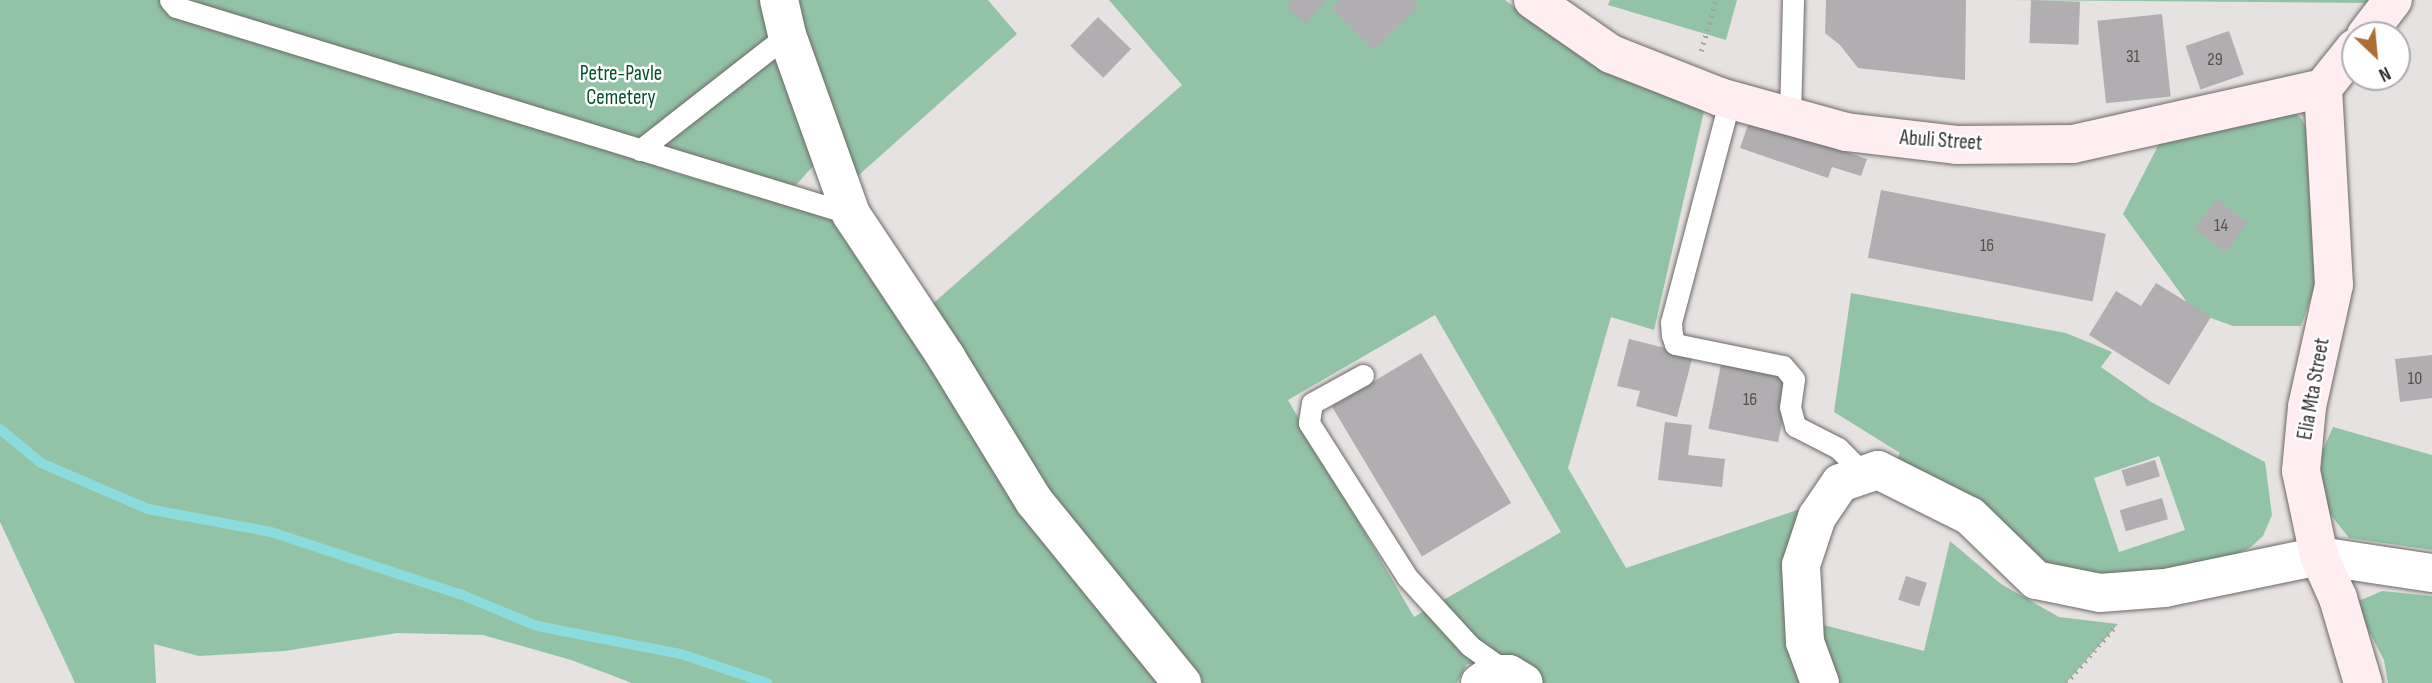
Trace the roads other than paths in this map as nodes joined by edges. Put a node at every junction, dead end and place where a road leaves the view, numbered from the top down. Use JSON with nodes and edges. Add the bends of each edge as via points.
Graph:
{"nodes":[{"id":1,"x":170,"y":0,"type":"edge"},
{"id":2,"x":1532,"y":0,"type":"edge"},
{"id":3,"x":1793,"y":0,"type":"edge"},
{"id":4,"x":2393,"y":0,"type":"edge"},
{"id":5,"x":783,"y":18,"type":"edge"},
{"id":6,"x":2377,"y":21,"type":"edge"},
{"id":7,"x":2341,"y":66,"type":"edge"},
{"id":8,"x":2323,"y":88,"type":"junction"},
{"id":9,"x":1730,"y":99,"type":"junction"},
{"id":10,"x":1790,"y":116,"type":"junction"},
{"id":11,"x":640,"y":150,"type":"junction"},
{"id":12,"x":851,"y":215,"type":"junction"},
{"id":13,"x":1363,"y":375,"type":"dead end"},
{"id":14,"x":1857,"y":477,"type":"junction"},
{"id":15,"x":2319,"y":556,"type":"junction"},
{"id":16,"x":2432,"y":573,"type":"edge"},
{"id":17,"x":1504,"y":680,"type":"edge"},
{"id":18,"x":1182,"y":683,"type":"edge"},
{"id":19,"x":1820,"y":683,"type":"edge"},
{"id":20,"x":2363,"y":683,"type":"edge"}],
"edges":[{"from":1,"to":11,"type":"lane","via":[[176,7]]},
{"from":2,"to":9,"type":"street","name":"Abuli Street","via":[[1611,54]]},
{"from":3,"to":10,"type":"lane"},
{"from":4,"to":6,"type":"street"},
{"from":5,"to":11,"type":"lane"},
{"from":5,"to":12,"type":"street"},
{"from":7,"to":8,"type":"street"},
{"from":8,"to":10,"type":"street","name":"Abuli Street","via":[[2073,144],[1956,145],[1846,132]]},
{"from":8,"to":15,"type":"street","name":"Elia Mta Street","via":[[2334,285],[2307,407],[2301,471]]},
{"from":9,"to":10,"type":"street","name":"Abuli Street"},
{"from":9,"to":14,"type":"lane","via":[[1671,322],[1675,345],[1783,366],[1794,379],[1790,407],[1795,426],[1838,448],[1852,462]]},
{"from":11,"to":12,"type":"lane"},
{"from":12,"to":18,"type":"street","via":[[1034,501]]},
{"from":13,"to":17,"type":"lane","via":[[1312,402],[1309,423],[1407,577]]},
{"from":14,"to":15,"type":"street","via":[[1878,470],[1970,516],[2036,580],[2100,593],[2165,588]]},
{"from":14,"to":19,"type":"street","via":[[1840,483],[1817,517],[1801,565],[1805,642]]},
{"from":15,"to":16,"type":"street"},
{"from":15,"to":20,"type":"street","name":"Elia Mta Street","via":[[2338,598]]}]}
